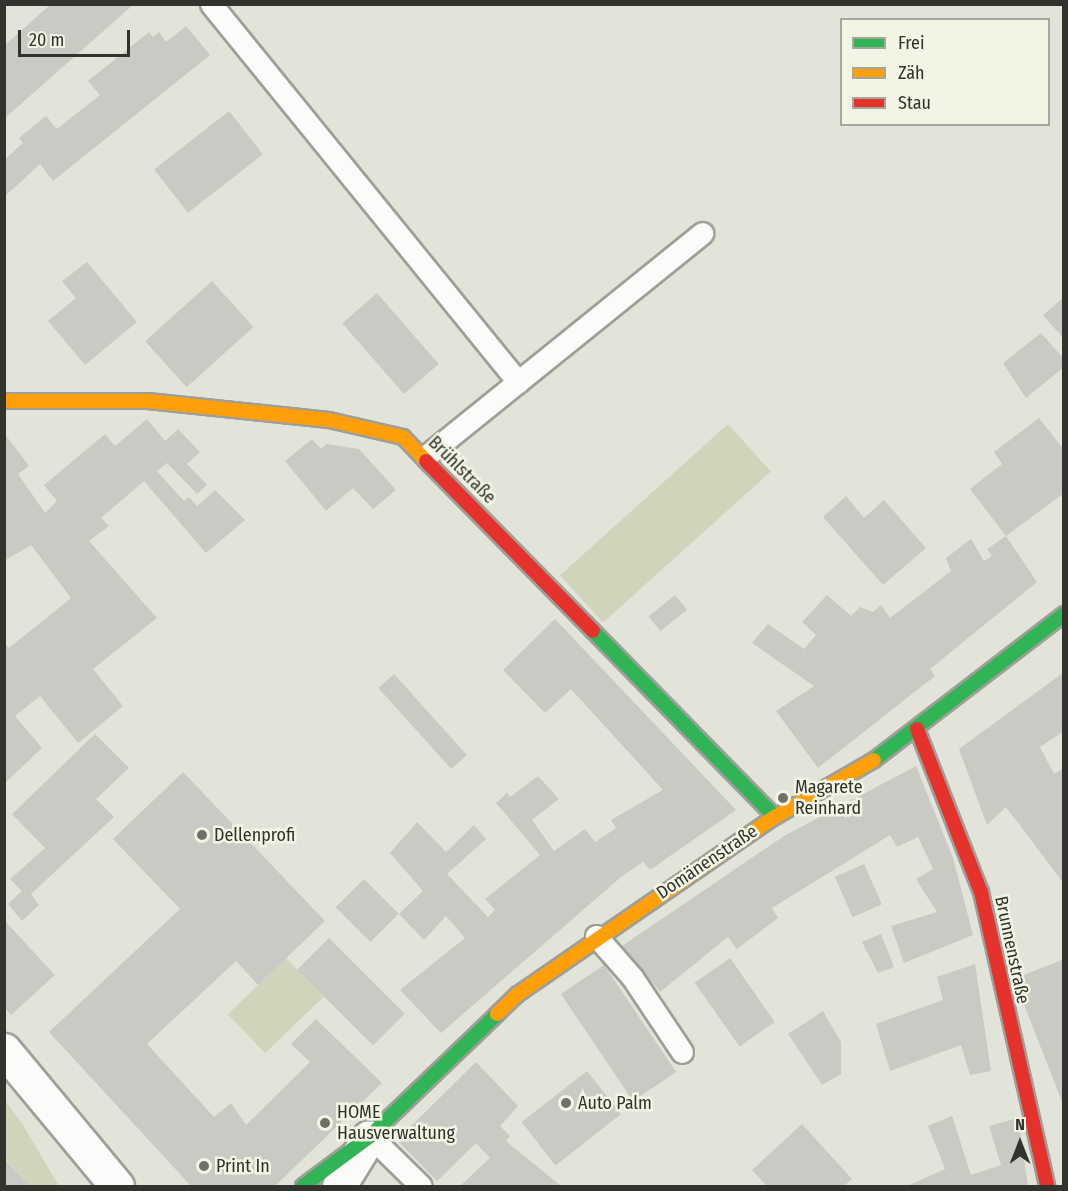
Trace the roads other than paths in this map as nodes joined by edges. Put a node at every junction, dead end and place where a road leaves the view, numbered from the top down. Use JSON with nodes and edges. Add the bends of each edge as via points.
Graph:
{"nodes":[{"id":1,"x":211,"y":4,"type":"edge"},
{"id":2,"x":702,"y":233,"type":"dead end"},
{"id":3,"x":518,"y":382,"type":"junction"},
{"id":4,"x":4,"y":402,"type":"edge"},
{"id":5,"x":426,"y":456,"type":"junction"},
{"id":6,"x":1064,"y":614,"type":"edge"},
{"id":7,"x":917,"y":729,"type":"junction"},
{"id":8,"x":775,"y":817,"type":"junction"},
{"id":9,"x":596,"y":936,"type":"junction"},
{"id":10,"x":4,"y":1050,"type":"edge"},
{"id":11,"x":682,"y":1052,"type":"dead end"},
{"id":12,"x":65,"y":1122,"type":"junction"},
{"id":13,"x":370,"y":1136,"type":"junction"},
{"id":14,"x":93,"y":1186,"type":"edge"},
{"id":15,"x":117,"y":1186,"type":"edge"},
{"id":16,"x":303,"y":1186,"type":"edge"},
{"id":17,"x":339,"y":1186,"type":"edge"},
{"id":18,"x":421,"y":1186,"type":"edge"},
{"id":19,"x":1047,"y":1186,"type":"edge"}],
"edges":[{"from":1,"to":3,"type":"lane"},
{"from":2,"to":3,"type":"lane"},
{"from":3,"to":5,"type":"lane"},
{"from":4,"to":5,"type":"street","name":"Brühlstraße","via":[[148,401],[309,417],[404,437]]},
{"from":5,"to":8,"type":"street","name":"Brühlstraße"},
{"from":6,"to":7,"type":"street","name":"Domänenstraße"},
{"from":7,"to":8,"type":"street","name":"Domänenstraße","via":[[868,765]]},
{"from":7,"to":19,"type":"street","name":"Brunnenstraße","via":[[981,892]]},
{"from":8,"to":9,"type":"street","name":"Domänenstraße"},
{"from":9,"to":11,"type":"lane","via":[[632,977]]},
{"from":9,"to":13,"type":"street","name":"Domänenstraße","via":[[518,994]]},
{"from":10,"to":12,"type":"street"},
{"from":12,"to":14,"type":"street"},
{"from":12,"to":15,"type":"street"},
{"from":13,"to":16,"type":"street","name":"Domänenstraße"},
{"from":13,"to":17,"type":"street","name":"Domänenstraße"},
{"from":13,"to":18,"type":"lane"}]}
